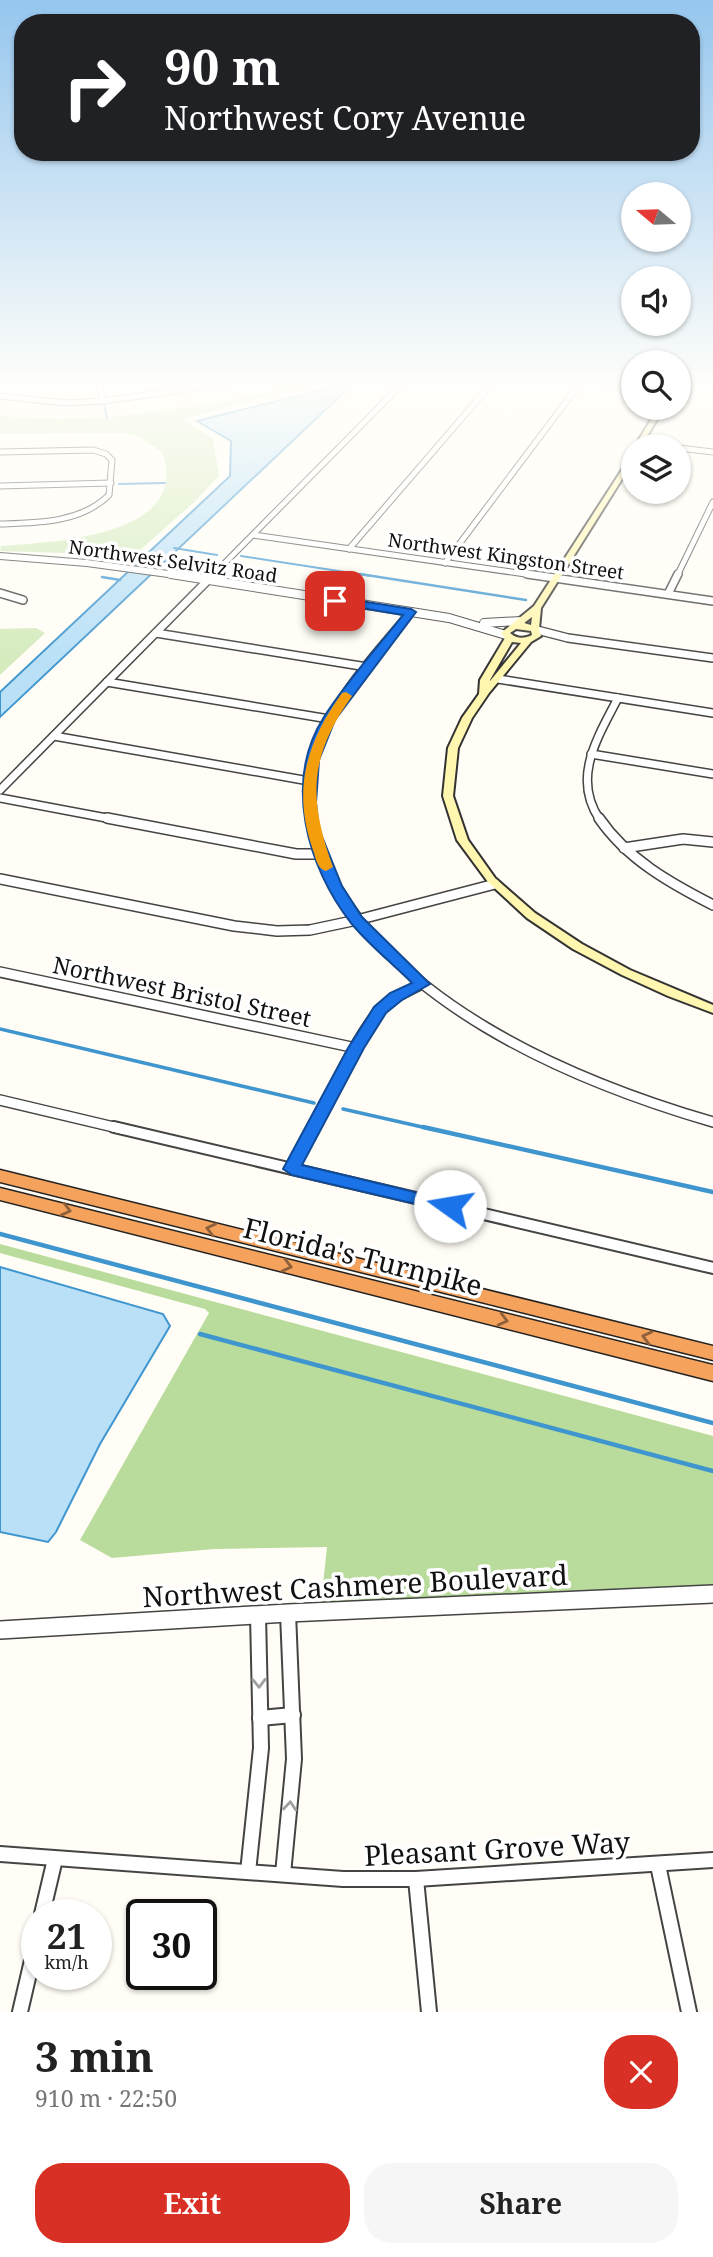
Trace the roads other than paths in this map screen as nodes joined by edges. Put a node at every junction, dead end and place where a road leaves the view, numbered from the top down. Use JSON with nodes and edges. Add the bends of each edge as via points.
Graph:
{"nodes":[{"id":1,"x":111,"y":476,"type":"edge"},
{"id":2,"x":311,"y":476,"type":"edge"},
{"id":3,"x":412,"y":476,"type":"edge"},
{"id":4,"x":511,"y":476,"type":"edge"},
{"id":5,"x":620,"y":476,"type":"edge"},
{"id":6,"x":111,"y":483,"type":"junction"},
{"id":7,"x":0,"y":486,"type":"edge"},
{"id":8,"x":713,"y":502,"type":"edge"},
{"id":9,"x":0,"y":524,"type":"edge"},
{"id":10,"x":253,"y":535,"type":"junction"},
{"id":11,"x":349,"y":549,"type":"junction"},
{"id":12,"x":0,"y":556,"type":"edge"},
{"id":13,"x":445,"y":563,"type":"junction"},
{"id":14,"x":556,"y":579,"type":"junction"},
{"id":15,"x":208,"y":581,"type":"junction"},
{"id":16,"x":0,"y":593,"type":"edge"},
{"id":17,"x":668,"y":594,"type":"junction"},
{"id":18,"x":23,"y":600,"type":"dead end"},
{"id":19,"x":713,"y":601,"type":"edge"},
{"id":20,"x":537,"y":608,"type":"junction"},
{"id":21,"x":411,"y":612,"type":"junction"},
{"id":22,"x":469,"y":623,"type":"junction"},
{"id":23,"x":517,"y":625,"type":"junction"},
{"id":24,"x":156,"y":633,"type":"junction"},
{"id":25,"x":533,"y":635,"type":"junction"},
{"id":26,"x":507,"y":640,"type":"junction"},
{"id":27,"x":713,"y":659,"type":"edge"},
{"id":28,"x":367,"y":667,"type":"junction"},
{"id":29,"x":498,"y":679,"type":"junction"},
{"id":30,"x":107,"y":682,"type":"junction"},
{"id":31,"x":483,"y":693,"type":"junction"},
{"id":32,"x":618,"y":698,"type":"junction"},
{"id":33,"x":713,"y":713,"type":"edge"},
{"id":34,"x":329,"y":719,"type":"junction"},
{"id":35,"x":54,"y":736,"type":"junction"},
{"id":36,"x":591,"y":754,"type":"junction"},
{"id":37,"x":713,"y":774,"type":"edge"},
{"id":38,"x":309,"y":781,"type":"junction"},
{"id":39,"x":0,"y":790,"type":"edge"},
{"id":40,"x":0,"y":798,"type":"edge"},
{"id":41,"x":713,"y":842,"type":"edge"},
{"id":42,"x":624,"y":848,"type":"junction"},
{"id":43,"x":320,"y":854,"type":"junction"},
{"id":44,"x":0,"y":879,"type":"edge"},
{"id":45,"x":495,"y":884,"type":"junction"},
{"id":46,"x":713,"y":905,"type":"edge"},
{"id":47,"x":357,"y":920,"type":"junction"},
{"id":48,"x":0,"y":972,"type":"edge"},
{"id":49,"x":422,"y":984,"type":"junction"},
{"id":50,"x":713,"y":1009,"type":"edge"},
{"id":51,"x":356,"y":1048,"type":"junction"},
{"id":52,"x":0,"y":1100,"type":"edge"},
{"id":53,"x":713,"y":1122,"type":"edge"},
{"id":54,"x":292,"y":1169,"type":"junction"},
{"id":55,"x":0,"y":1176,"type":"edge"},
{"id":56,"x":0,"y":1194,"type":"edge"},
{"id":57,"x":713,"y":1268,"type":"edge"},
{"id":58,"x":713,"y":1353,"type":"edge"},
{"id":59,"x":713,"y":1373,"type":"edge"},
{"id":60,"x":713,"y":1594,"type":"edge"},
{"id":61,"x":288,"y":1613,"type":"junction"},
{"id":62,"x":258,"y":1615,"type":"junction"},
{"id":63,"x":0,"y":1630,"type":"edge"},
{"id":64,"x":293,"y":1715,"type":"junction"},
{"id":65,"x":260,"y":1718,"type":"junction"},
{"id":66,"x":0,"y":1854,"type":"edge"},
{"id":67,"x":55,"y":1859,"type":"junction"},
{"id":68,"x":713,"y":1860,"type":"edge"},
{"id":69,"x":658,"y":1865,"type":"junction"},
{"id":70,"x":248,"y":1872,"type":"junction"},
{"id":71,"x":284,"y":1874,"type":"junction"},
{"id":72,"x":416,"y":1879,"type":"junction"},
{"id":73,"x":46,"y":1899,"type":"edge"},
{"id":74,"x":25,"y":1990,"type":"edge"},
{"id":75,"x":20,"y":2012,"type":"edge"},
{"id":76,"x":429,"y":2012,"type":"edge"},
{"id":77,"x":689,"y":2012,"type":"edge"}],
"edges":[{"from":1,"to":6,"type":"street"},
{"from":2,"to":10,"type":"street"},
{"from":3,"to":11,"type":"street"},
{"from":4,"to":13,"type":"street"},
{"from":5,"to":14,"type":"main road"},
{"from":6,"to":7,"type":"street"},
{"from":6,"to":9,"type":"street","via":[[107,498],[88,511]]},
{"from":8,"to":17,"type":"street"},
{"from":10,"to":11,"type":"street","name":"Northwest Kingston Street"},
{"from":10,"to":15,"type":"street"},
{"from":11,"to":13,"type":"street","name":"Northwest Kingston Street"},
{"from":12,"to":15,"type":"street","name":"Northwest Selvitz Road","via":[[70,560]]},
{"from":13,"to":14,"type":"street","name":"Northwest Kingston Street"},
{"from":14,"to":17,"type":"street","name":"Northwest Kingston Street"},
{"from":14,"to":20,"type":"main road"},
{"from":15,"to":21,"type":"street","name":"Northwest Selvitz Road"},
{"from":15,"to":24,"type":"street"},
{"from":16,"to":18,"type":"street"},
{"from":17,"to":19,"type":"street","name":"Northwest Kingston Street"},
{"from":20,"to":23,"type":"main road"},
{"from":20,"to":25,"type":"main road"},
{"from":21,"to":22,"type":"street","name":"Northwest Selvitz Road"},
{"from":21,"to":28,"type":"street"},
{"from":22,"to":23,"type":"street","name":"Northwest Selvitz Road"},
{"from":22,"to":26,"type":"street"},
{"from":23,"to":25,"type":"main road"},
{"from":23,"to":26,"type":"main road","via":[[506,631]]},
{"from":24,"to":28,"type":"street"},
{"from":24,"to":30,"type":"street"},
{"from":25,"to":26,"type":"main road"},
{"from":25,"to":27,"type":"street"},
{"from":25,"to":29,"type":"main road"},
{"from":26,"to":31,"type":"main road","via":[[485,680]]},
{"from":28,"to":34,"type":"street"},
{"from":29,"to":31,"type":"main road"},
{"from":29,"to":32,"type":"street"},
{"from":30,"to":34,"type":"street"},
{"from":30,"to":35,"type":"street"},
{"from":31,"to":45,"type":"main road","via":[[453,748],[448,794],[462,836]]},
{"from":32,"to":33,"type":"street"},
{"from":32,"to":36,"type":"street"},
{"from":34,"to":38,"type":"street","via":[[312,760]]},
{"from":35,"to":38,"type":"street"},
{"from":35,"to":39,"type":"street"},
{"from":36,"to":37,"type":"street"},
{"from":36,"to":42,"type":"street","via":[[588,790],[597,818]]},
{"from":38,"to":43,"type":"street","via":[[312,829]]},
{"from":40,"to":43,"type":"street","via":[[296,854]]},
{"from":41,"to":42,"type":"street","via":[[682,839]]},
{"from":42,"to":46,"type":"street","via":[[670,883]]},
{"from":43,"to":47,"type":"street"},
{"from":44,"to":47,"type":"street","via":[[277,931],[310,930]]},
{"from":45,"to":47,"type":"street"},
{"from":45,"to":50,"type":"main road","via":[[549,930],[586,954]]},
{"from":47,"to":49,"type":"street"},
{"from":48,"to":51,"type":"street","name":"Northwest Bristol Street"},
{"from":49,"to":51,"type":"street","via":[[380,1010]]},
{"from":49,"to":53,"type":"street","via":[[512,1043],[605,1085]]},
{"from":51,"to":54,"type":"street"},
{"from":52,"to":54,"type":"street"},
{"from":54,"to":57,"type":"street"},
{"from":58,"to":55,"type":"highway","name":"Florida's Turnpike","one_way":true},
{"from":56,"to":59,"type":"highway","name":"Florida's Turnpike","one_way":true},
{"from":60,"to":61,"type":"street","name":"Northwest Cashmere Boulevard"},
{"from":61,"to":62,"type":"street","name":"Northwest Cashmere Boulevard"},
{"from":61,"to":64,"type":"street"},
{"from":62,"to":63,"type":"street","name":"Northwest Cashmere Boulevard"},
{"from":62,"to":65,"type":"street","one_way":true},
{"from":64,"to":65,"type":"street"},
{"from":71,"to":64,"type":"street","one_way":true},
{"from":65,"to":70,"type":"street"},
{"from":66,"to":67,"type":"street","name":"Pleasant Grove Way"},
{"from":67,"to":70,"type":"street","name":"Pleasant Grove Way"},
{"from":67,"to":73,"type":"street"},
{"from":68,"to":69,"type":"street","name":"Pleasant Grove Way"},
{"from":69,"to":72,"type":"street","name":"Pleasant Grove Way"},
{"from":69,"to":77,"type":"street"},
{"from":70,"to":71,"type":"street","name":"Pleasant Grove Way"},
{"from":71,"to":72,"type":"street","name":"Pleasant Grove Way"},
{"from":72,"to":76,"type":"street"},
{"from":74,"to":75,"type":"street"}]}
